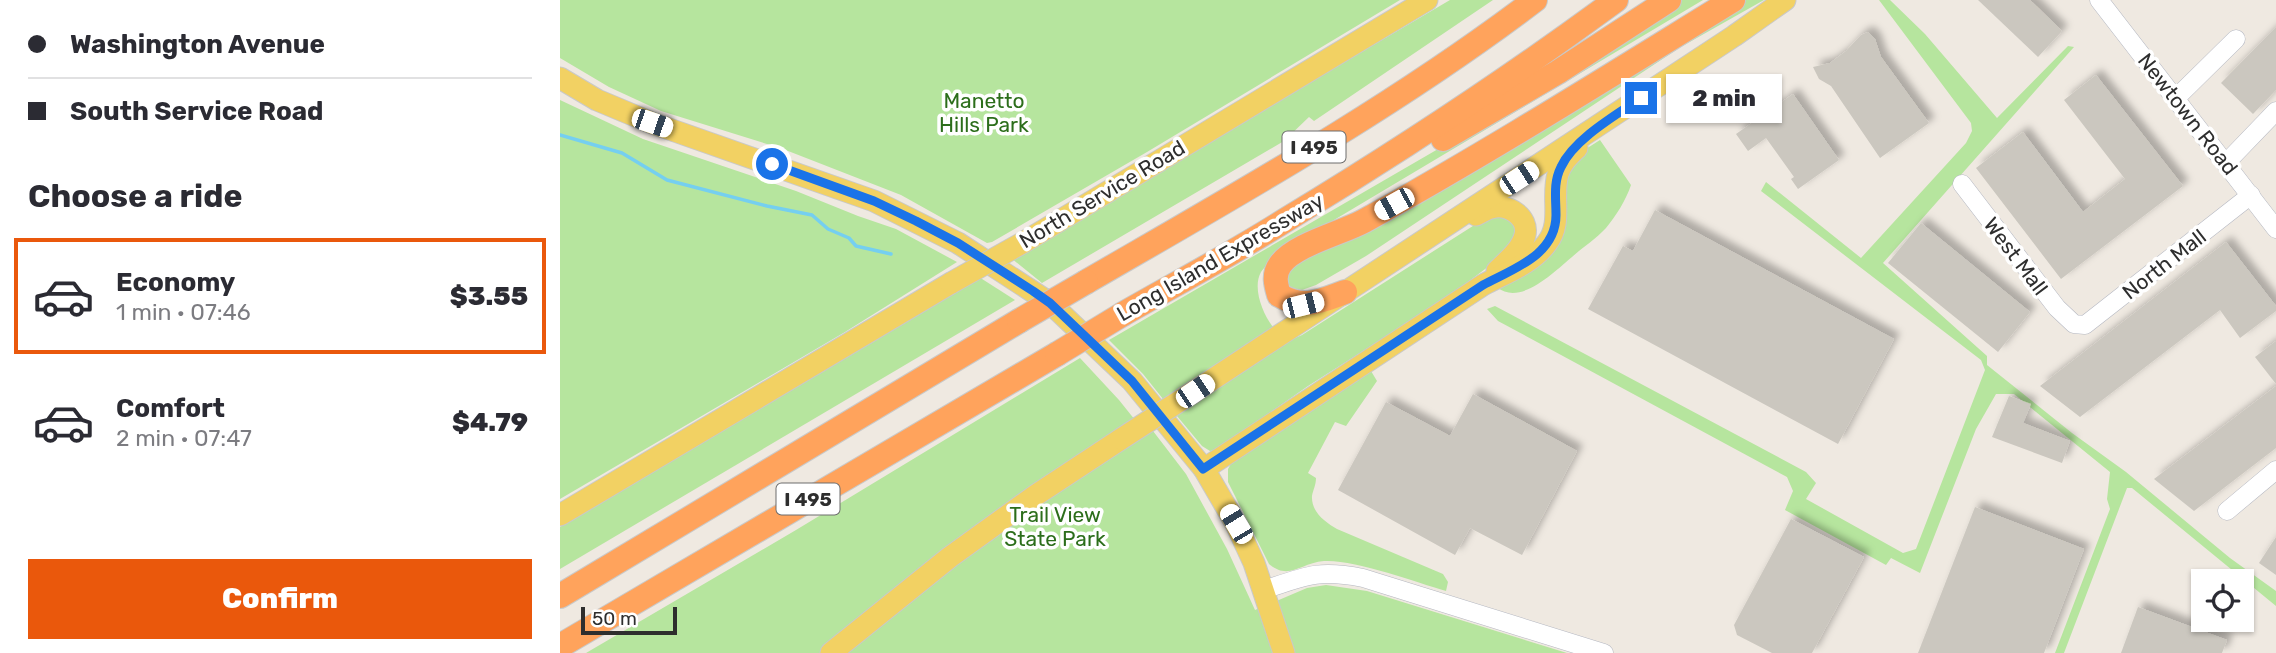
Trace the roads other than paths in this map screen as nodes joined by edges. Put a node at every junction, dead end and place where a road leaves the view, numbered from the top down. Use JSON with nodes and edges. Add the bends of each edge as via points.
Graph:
{"nodes":[{"id":1,"x":1427,"y":0,"type":"edge"},
{"id":2,"x":1535,"y":0,"type":"edge"},
{"id":3,"x":1616,"y":0,"type":"edge"},
{"id":4,"x":1669,"y":0,"type":"edge"},
{"id":5,"x":1732,"y":0,"type":"edge"},
{"id":6,"x":1785,"y":0,"type":"edge"},
{"id":7,"x":2099,"y":0,"type":"edge"},
{"id":8,"x":2236,"y":39,"type":"dead end"},
{"id":9,"x":560,"y":78,"type":"edge"},
{"id":10,"x":2176,"y":98,"type":"junction"},
{"id":11,"x":2276,"y":111,"type":"edge"},
{"id":12,"x":1596,"y":128,"type":"junction"},
{"id":13,"x":2225,"y":163,"type":"junction"},
{"id":14,"x":1962,"y":184,"type":"dead end"},
{"id":15,"x":2250,"y":195,"type":"junction"},
{"id":16,"x":1283,"y":222,"type":"junction"},
{"id":17,"x":2276,"y":229,"type":"edge"},
{"id":18,"x":1394,"y":260,"type":"junction"},
{"id":19,"x":1483,"y":285,"type":"junction"},
{"id":20,"x":1345,"y":292,"type":"junction"},
{"id":21,"x":2074,"y":324,"type":"joint"},
{"id":22,"x":1203,"y":469,"type":"junction"},
{"id":23,"x":2276,"y":470,"type":"edge"},
{"id":24,"x":2227,"y":511,"type":"dead end"},
{"id":25,"x":560,"y":515,"type":"edge"},
{"id":26,"x":1264,"y":590,"type":"junction"},
{"id":27,"x":560,"y":596,"type":"edge"},
{"id":28,"x":560,"y":646,"type":"edge"},
{"id":29,"x":831,"y":653,"type":"edge"},
{"id":30,"x":1284,"y":653,"type":"edge"},
{"id":31,"x":1604,"y":653,"type":"edge"}],
"edges":[{"from":1,"to":25,"type":"main road","name":"North Service Road","bridge":true},
{"from":2,"to":27,"type":"highway","number":"I 495","bridge":true,"via":[[1262,180]]},
{"from":3,"to":16,"type":"highway","name":"Long Island Expressway","number":"I 495","via":[[1435,127]]},
{"from":4,"to":16,"type":"highway","via":[[1456,132]]},
{"from":5,"to":20,"type":"highway","via":[[1394,204],[1300,248],[1280,265],[1275,281],[1279,295],[1303,305]]},
{"from":6,"to":12,"type":"main road"},
{"from":7,"to":10,"type":"street","name":"Newtown Road"},
{"from":8,"to":10,"type":"street"},
{"from":9,"to":22,"type":"main road","via":[[597,100],[652,123],[874,201],[958,243],[1050,303],[1132,381]]},
{"from":10,"to":13,"type":"street","name":"Newtown Road"},
{"from":11,"to":13,"type":"street"},
{"from":12,"to":18,"type":"main road"},
{"from":12,"to":19,"type":"main road","via":[[1560,168],[1555,226],[1548,242],[1526,263]]},
{"from":13,"to":15,"type":"street","name":"Newtown Road"},
{"from":14,"to":21,"type":"street","name":"West Mall","via":[[2057,309]]},
{"from":15,"to":17,"type":"street","name":"Newtown Road"},
{"from":15,"to":21,"type":"street","name":"North Mall","via":[[2085,326]]},
{"from":16,"to":28,"type":"highway","name":"Long Island Expressway","number":"I 495","bridge":true},
{"from":18,"to":19,"type":"main road","via":[[1490,208],[1507,209],[1525,224],[1522,244]]},
{"from":18,"to":20,"type":"main road"},
{"from":19,"to":22,"type":"main road"},
{"from":20,"to":29,"type":"main road","bridge":true,"via":[[1036,495]]},
{"from":22,"to":26,"type":"main road","via":[[1236,524]]},
{"from":23,"to":24,"type":"street"},
{"from":26,"to":30,"type":"main road"},
{"from":26,"to":31,"type":"street","via":[[1305,576],[1336,573],[1363,578]]}]}
